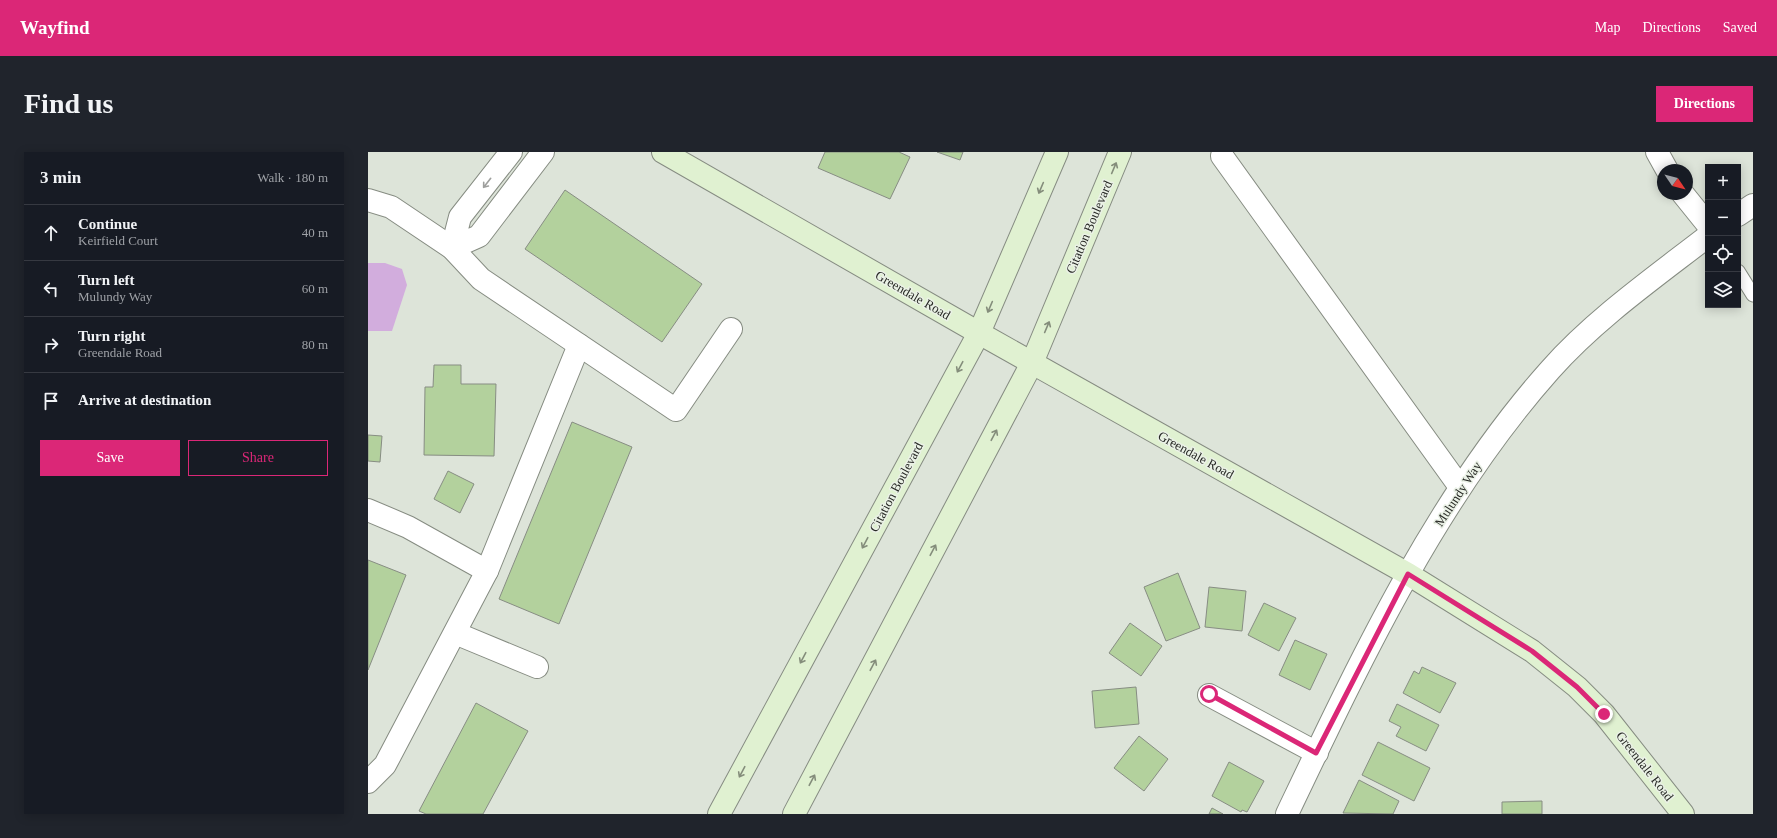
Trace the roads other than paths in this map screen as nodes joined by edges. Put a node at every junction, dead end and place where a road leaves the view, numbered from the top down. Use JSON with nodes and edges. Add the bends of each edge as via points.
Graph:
{"nodes":[{"id":1,"x":511,"y":152,"type":"edge"},
{"id":2,"x":542,"y":152,"type":"edge"},
{"id":3,"x":663,"y":152,"type":"edge"},
{"id":4,"x":1056,"y":152,"type":"edge"},
{"id":5,"x":1120,"y":152,"type":"edge"},
{"id":6,"x":1657,"y":152,"type":"edge"},
{"id":7,"x":1222,"y":156,"type":"dead end"},
{"id":8,"x":1664,"y":164,"type":"edge"},
{"id":9,"x":368,"y":200,"type":"edge"},
{"id":10,"x":1688,"y":200,"type":"edge"},
{"id":11,"x":1753,"y":205,"type":"edge"},
{"id":12,"x":1741,"y":213,"type":"edge"},
{"id":13,"x":1705,"y":221,"type":"edge"},
{"id":14,"x":1705,"y":238,"type":"edge"},
{"id":15,"x":452,"y":248,"type":"junction"},
{"id":16,"x":1739,"y":272,"type":"edge"},
{"id":17,"x":1753,"y":295,"type":"edge"},
{"id":18,"x":731,"y":329,"type":"dead end"},
{"id":19,"x":979,"y":333,"type":"junction"},
{"id":20,"x":579,"y":345,"type":"junction"},
{"id":21,"x":1032,"y":363,"type":"junction"},
{"id":22,"x":1460,"y":487,"type":"junction"},
{"id":23,"x":368,"y":510,"type":"edge"},
{"id":24,"x":487,"y":571,"type":"junction"},
{"id":25,"x":1408,"y":574,"type":"junction"},
{"id":26,"x":455,"y":633,"type":"junction"},
{"id":27,"x":537,"y":667,"type":"dead end"},
{"id":28,"x":1209,"y":694,"type":"dead end"},
{"id":29,"x":1316,"y":753,"type":"junction"},
{"id":30,"x":368,"y":782,"type":"edge"},
{"id":31,"x":719,"y":814,"type":"edge"},
{"id":32,"x":794,"y":814,"type":"edge"},
{"id":33,"x":1287,"y":814,"type":"edge"},
{"id":34,"x":1683,"y":814,"type":"edge"}],
"edges":[{"from":1,"to":15,"type":"street","one_way":true,"via":[[460,217]]},
{"from":2,"to":15,"type":"street","via":[[479,236]]},
{"from":3,"to":19,"type":"main road","name":"Greendale Road"},
{"from":4,"to":19,"type":"main road","name":"Citation Boulevard","one_way":true},
{"from":21,"to":5,"type":"main road","name":"Citation Boulevard","one_way":true},
{"from":6,"to":8,"type":"street"},
{"from":7,"to":22,"type":"street"},
{"from":9,"to":15,"type":"street","via":[[391,207]]},
{"from":10,"to":13,"type":"street"},
{"from":11,"to":12,"type":"street"},
{"from":14,"to":22,"type":"street","name":"Mulundy Way","via":[[1585,335],[1550,369]]},
{"from":15,"to":20,"type":"street","via":[[481,279]]},
{"from":16,"to":17,"type":"lane"},
{"from":18,"to":20,"type":"street","via":[[676,410]]},
{"from":19,"to":21,"type":"main road","name":"Greendale Road"},
{"from":19,"to":31,"type":"main road","name":"Citation Boulevard","one_way":true},
{"from":20,"to":24,"type":"street"},
{"from":21,"to":25,"type":"main road","name":"Greendale Road"},
{"from":32,"to":21,"type":"main road","name":"Citation Boulevard","one_way":true},
{"from":22,"to":25,"type":"street","name":"Mulundy Way"},
{"from":23,"to":24,"type":"street","via":[[408,526]]},
{"from":24,"to":26,"type":"street"},
{"from":25,"to":29,"type":"street","name":"Mulundy Way"},
{"from":25,"to":34,"type":"main road","name":"Greendale Road","via":[[1532,651],[1571,682],[1604,714]]},
{"from":26,"to":27,"type":"street"},
{"from":26,"to":30,"type":"street","via":[[385,765]]},
{"from":28,"to":29,"type":"street"},
{"from":29,"to":33,"type":"street","name":"Mulundy Way"}]}
